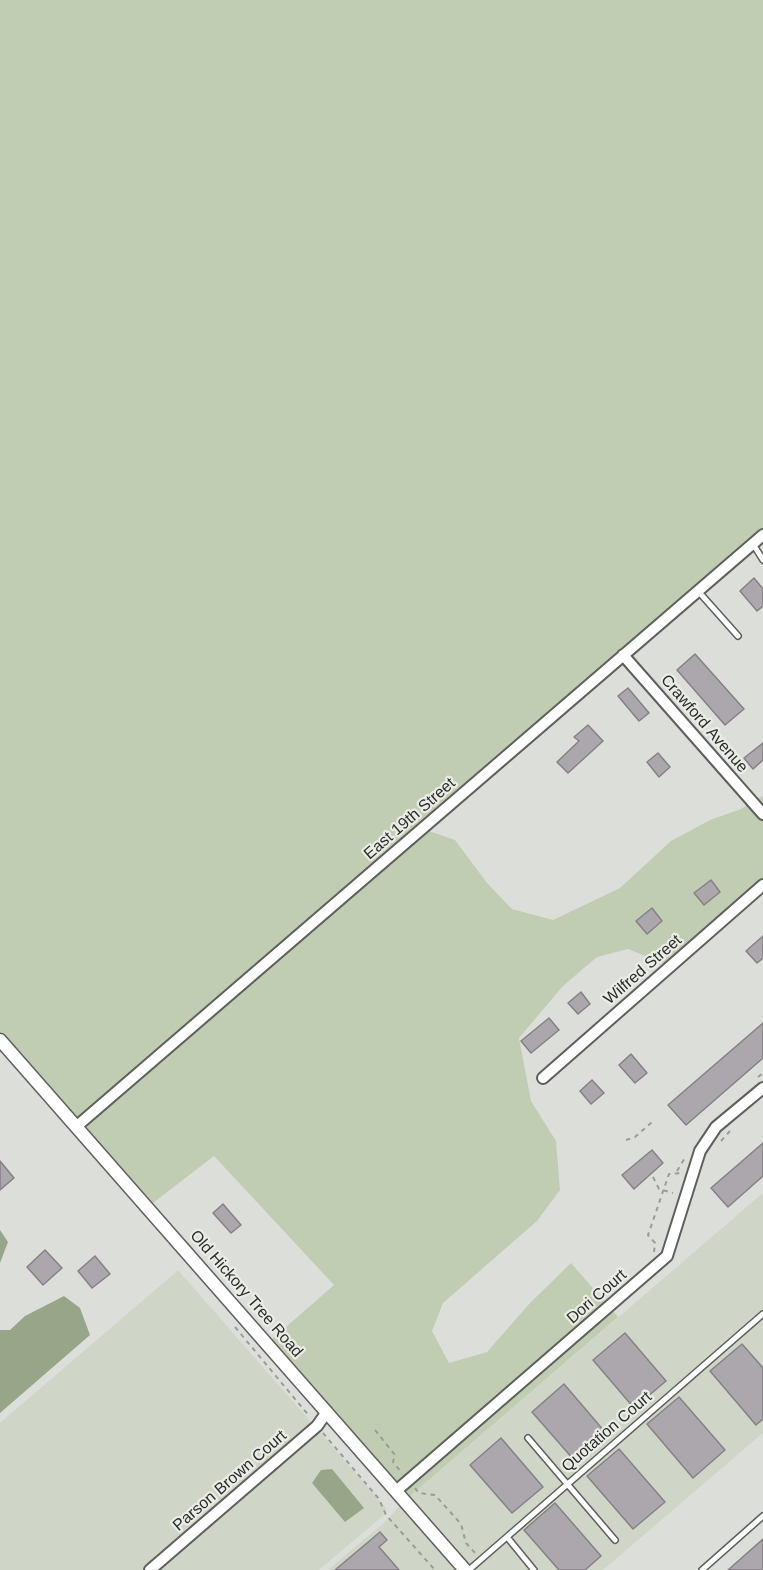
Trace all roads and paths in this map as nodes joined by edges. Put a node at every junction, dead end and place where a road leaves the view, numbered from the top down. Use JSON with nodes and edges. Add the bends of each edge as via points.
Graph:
{"nodes":[{"id":1,"x":763,"y":535,"type":"edge"},
{"id":2,"x":753,"y":544,"type":"junction"},
{"id":3,"x":763,"y":560,"type":"edge"},
{"id":4,"x":698,"y":591,"type":"junction"},
{"id":5,"x":738,"y":636,"type":"dead end"},
{"id":6,"x":623,"y":655,"type":"junction"},
{"id":7,"x":763,"y":814,"type":"edge"},
{"id":8,"x":763,"y":885,"type":"edge"},
{"id":9,"x":0,"y":1040,"type":"edge"},
{"id":10,"x":543,"y":1078,"type":"dead end"},
{"id":11,"x":763,"y":1088,"type":"edge"},
{"id":12,"x":652,"y":1122,"type":"dead end"},
{"id":13,"x":77,"y":1126,"type":"junction"},
{"id":14,"x":731,"y":1130,"type":"dead end"},
{"id":15,"x":635,"y":1137,"type":"junction"},
{"id":16,"x":626,"y":1140,"type":"dead end"},
{"id":17,"x":638,"y":1141,"type":"dead end"},
{"id":18,"x":717,"y":1145,"type":"dead end"},
{"id":19,"x":693,"y":1176,"type":"junction"},
{"id":20,"x":653,"y":1177,"type":"dead end"},
{"id":21,"x":663,"y":1190,"type":"junction"},
{"id":22,"x":673,"y":1193,"type":"dead end"},
{"id":23,"x":651,"y":1256,"type":"dead end"},
{"id":24,"x":763,"y":1314,"type":"edge"},
{"id":25,"x":233,"y":1326,"type":"dead end"},
{"id":26,"x":327,"y":1412,"type":"junction"},
{"id":27,"x":317,"y":1426,"type":"junction"},
{"id":28,"x":375,"y":1430,"type":"dead end"},
{"id":29,"x":528,"y":1438,"type":"dead end"},
{"id":30,"x":408,"y":1480,"type":"junction"},
{"id":31,"x":568,"y":1484,"type":"junction"},
{"id":32,"x":396,"y":1491,"type":"junction"},
{"id":33,"x":763,"y":1516,"type":"edge"},
{"id":34,"x":507,"y":1537,"type":"junction"},
{"id":35,"x":615,"y":1540,"type":"dead end"},
{"id":36,"x":481,"y":1560,"type":"junction"},
{"id":37,"x":150,"y":1570,"type":"edge"},
{"id":38,"x":435,"y":1570,"type":"edge"},
{"id":39,"x":467,"y":1570,"type":"edge"},
{"id":40,"x":534,"y":1570,"type":"edge"},
{"id":41,"x":702,"y":1570,"type":"edge"}],
"edges":[{"from":1,"to":2,"type":"street","name":"East 19th Street"},
{"from":2,"to":3,"type":"lane"},
{"from":2,"to":4,"type":"street","name":"East 19th Street"},
{"from":4,"to":5,"type":"lane"},
{"from":4,"to":6,"type":"street","name":"East 19th Street"},
{"from":6,"to":7,"type":"street","name":"Crawford Avenue"},
{"from":6,"to":13,"type":"street","name":"East 19th Street"},
{"from":8,"to":10,"type":"street","name":"Wilfred Street"},
{"from":9,"to":13,"type":"street","name":"Old Hickory Tree Road"},
{"from":11,"to":19,"type":"street","name":"Dori Court","via":[[716,1127],[700,1151]]},
{"from":12,"to":15,"type":"path"},
{"from":13,"to":26,"type":"street","name":"Old Hickory Tree Road"},
{"from":14,"to":18,"type":"path"},
{"from":15,"to":16,"type":"path"},
{"from":15,"to":17,"type":"path"},
{"from":19,"to":21,"type":"path","via":[[677,1171],[669,1174]]},
{"from":19,"to":30,"type":"street","name":"Dori Court","via":[[667,1256]]},
{"from":20,"to":21,"type":"path"},
{"from":21,"to":22,"type":"path"},
{"from":21,"to":23,"type":"path","via":[[648,1235],[655,1243]]},
{"from":24,"to":31,"type":"lane","name":"Quotation Court"},
{"from":25,"to":27,"type":"path"},
{"from":26,"to":27,"type":"street","name":"Parson Brown Court"},
{"from":26,"to":32,"type":"street","name":"Old Hickory Tree Road"},
{"from":27,"to":37,"type":"street","name":"Parson Brown Court"},
{"from":27,"to":38,"type":"path","via":[[379,1499],[386,1515]]},
{"from":28,"to":30,"type":"path"},
{"from":29,"to":31,"type":"lane"},
{"from":30,"to":32,"type":"street","name":"Dori Court"},
{"from":30,"to":36,"type":"path","via":[[419,1493],[435,1496],[461,1524],[466,1543]]},
{"from":31,"to":34,"type":"lane","name":"Quotation Court"},
{"from":31,"to":35,"type":"lane"},
{"from":32,"to":39,"type":"street","name":"Old Hickory Tree Road"},
{"from":33,"to":41,"type":"lane"},
{"from":34,"to":36,"type":"lane","name":"Quotation Court"},
{"from":34,"to":40,"type":"lane"},
{"from":36,"to":39,"type":"lane","name":"Quotation Court"}]}
